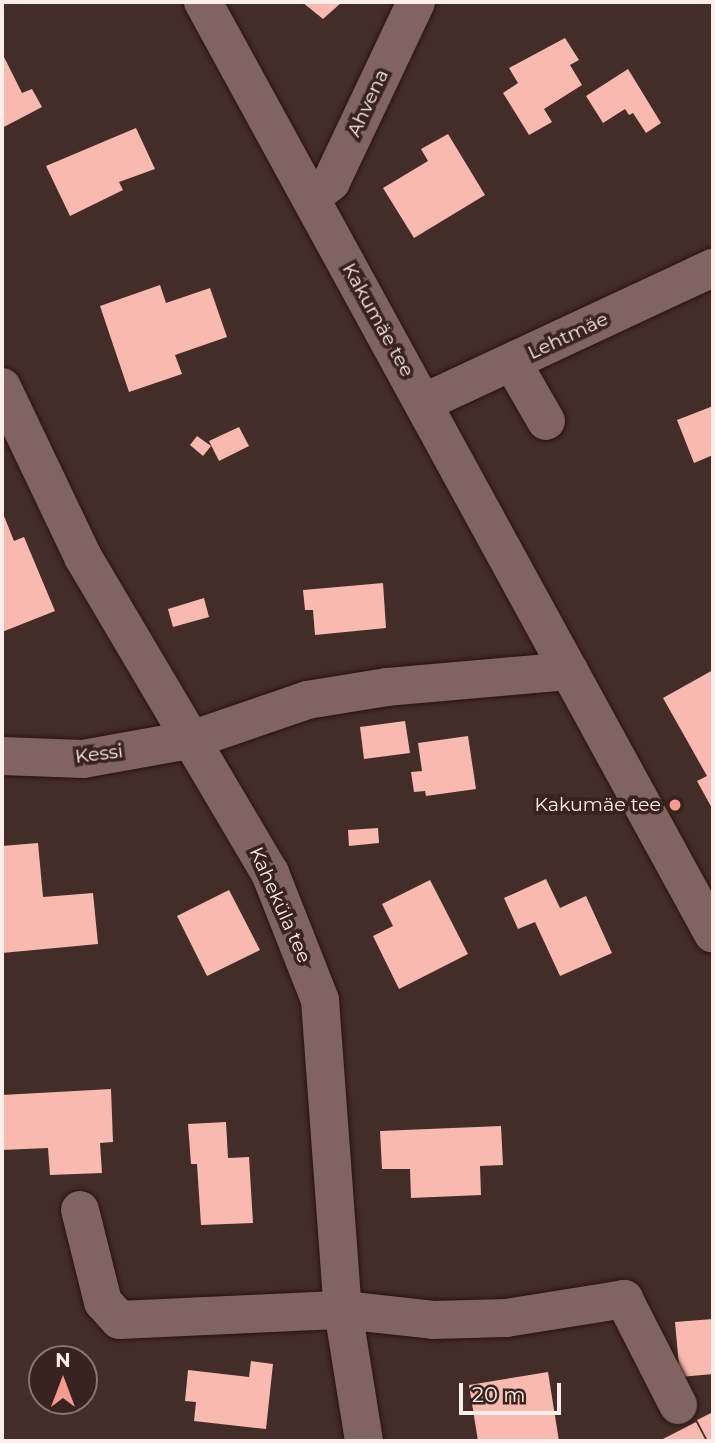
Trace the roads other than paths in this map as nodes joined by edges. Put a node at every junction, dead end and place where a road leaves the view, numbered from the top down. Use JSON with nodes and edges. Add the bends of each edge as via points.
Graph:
{"nodes":[{"id":1,"x":203,"y":2,"type":"edge"},
{"id":2,"x":416,"y":2,"type":"edge"},
{"id":3,"x":311,"y":198,"type":"junction"},
{"id":4,"x":713,"y":268,"type":"edge"},
{"id":5,"x":512,"y":362,"type":"junction"},
{"id":6,"x":2,"y":387,"type":"edge"},
{"id":7,"x":423,"y":403,"type":"junction"},
{"id":8,"x":546,"y":421,"type":"dead end"},
{"id":9,"x":569,"y":671,"type":"junction"},
{"id":10,"x":194,"y":739,"type":"junction"},
{"id":11,"x":2,"y":756,"type":"edge"},
{"id":12,"x":713,"y":934,"type":"edge"},
{"id":13,"x":80,"y":1210,"type":"dead end"},
{"id":14,"x":343,"y":1310,"type":"junction"},
{"id":15,"x":678,"y":1405,"type":"dead end"},
{"id":16,"x":364,"y":1441,"type":"edge"}],
"edges":[{"from":1,"to":3,"type":"street","name":"Kakumäe tee"},
{"from":2,"to":3,"type":"street","name":"Ahvena","via":[[331,182]]},
{"from":3,"to":7,"type":"street","name":"Kakumäe tee"},
{"from":4,"to":5,"type":"street","name":"Lehtmäe"},
{"from":5,"to":7,"type":"street","name":"Lehtmäe"},
{"from":5,"to":8,"type":"street"},
{"from":6,"to":10,"type":"street","name":"Kaheküla tee","via":[[83,557]]},
{"from":7,"to":9,"type":"street","name":"Kakumäe tee"},
{"from":9,"to":10,"type":"street","name":"Kessi","via":[[387,687],[307,700]]},
{"from":9,"to":12,"type":"street","name":"Kakumäe tee"},
{"from":10,"to":11,"type":"street","name":"Kessi","via":[[83,759]]},
{"from":10,"to":14,"type":"street","name":"Kaheküla tee","via":[[270,873],[320,1000]]},
{"from":13,"to":14,"type":"street","via":[[103,1303],[119,1320]]},
{"from":14,"to":15,"type":"street","via":[[433,1320],[506,1318],[624,1299]]},
{"from":14,"to":16,"type":"street","name":"Kaheküla tee"}]}
